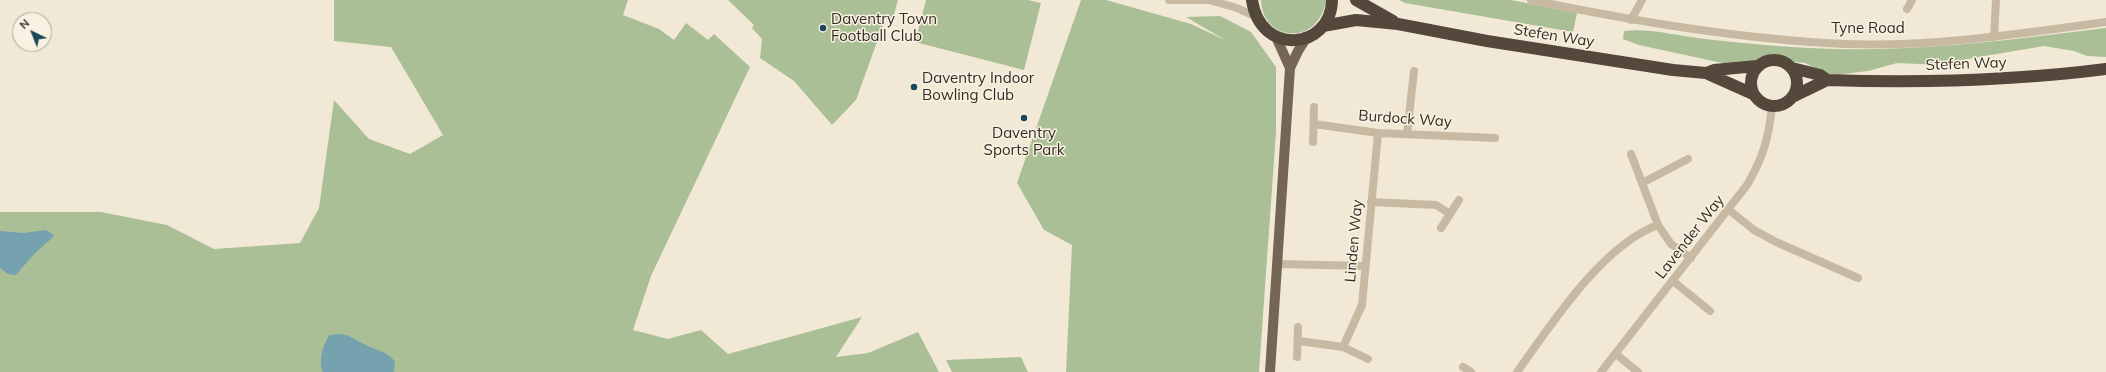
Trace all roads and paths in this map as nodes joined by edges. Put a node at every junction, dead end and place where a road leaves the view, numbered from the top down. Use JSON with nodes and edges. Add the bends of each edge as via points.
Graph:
{"nodes":[{"id":1,"x":1169,"y":0,"type":"edge"},
{"id":2,"x":1210,"y":0,"type":"edge"},
{"id":3,"x":1252,"y":0,"type":"edge"},
{"id":4,"x":1332,"y":0,"type":"edge"},
{"id":5,"x":1356,"y":0,"type":"edge"},
{"id":6,"x":1531,"y":0,"type":"edge"},
{"id":7,"x":1642,"y":0,"type":"edge"},
{"id":8,"x":1912,"y":0,"type":"edge"},
{"id":9,"x":1996,"y":0,"type":"edge"},
{"id":10,"x":1907,"y":9,"type":"dead end"},
{"id":11,"x":1256,"y":17,"type":"junction"},
{"id":12,"x":1631,"y":20,"type":"junction"},
{"id":13,"x":2106,"y":22,"type":"edge"},
{"id":14,"x":1398,"y":24,"type":"junction"},
{"id":15,"x":1323,"y":26,"type":"junction"},
{"id":16,"x":1994,"y":36,"type":"junction"},
{"id":17,"x":1276,"y":37,"type":"junction"},
{"id":18,"x":1307,"y":37,"type":"junction"},
{"id":19,"x":1757,"y":66,"type":"junction"},
{"id":20,"x":1290,"y":68,"type":"junction"},
{"id":21,"x":1792,"y":68,"type":"junction"},
{"id":22,"x":2106,"y":69,"type":"edge"},
{"id":23,"x":1414,"y":71,"type":"dead end"},
{"id":24,"x":1706,"y":73,"type":"junction"},
{"id":25,"x":1826,"y":80,"type":"junction"},
{"id":26,"x":1753,"y":94,"type":"junction"},
{"id":27,"x":1792,"y":97,"type":"junction"},
{"id":28,"x":1772,"y":106,"type":"junction"},
{"id":29,"x":1314,"y":107,"type":"dead end"},
{"id":30,"x":1314,"y":124,"type":"junction"},
{"id":31,"x":1378,"y":133,"type":"junction"},
{"id":32,"x":1407,"y":134,"type":"junction"},
{"id":33,"x":1495,"y":138,"type":"dead end"},
{"id":34,"x":1313,"y":142,"type":"dead end"},
{"id":35,"x":1631,"y":154,"type":"dead end"},
{"id":36,"x":1688,"y":159,"type":"dead end"},
{"id":37,"x":1642,"y":183,"type":"junction"},
{"id":38,"x":1459,"y":200,"type":"dead end"},
{"id":39,"x":1371,"y":202,"type":"junction"},
{"id":40,"x":1728,"y":210,"type":"junction"},
{"id":41,"x":1450,"y":214,"type":"junction"},
{"id":42,"x":1658,"y":225,"type":"junction"},
{"id":43,"x":1441,"y":228,"type":"dead end"},
{"id":44,"x":1691,"y":258,"type":"junction"},
{"id":45,"x":1278,"y":264,"type":"junction"},
{"id":46,"x":1366,"y":266,"type":"junction"},
{"id":47,"x":1858,"y":278,"type":"dead end"},
{"id":48,"x":1673,"y":281,"type":"junction"},
{"id":49,"x":1710,"y":310,"type":"dead end"},
{"id":50,"x":1298,"y":327,"type":"dead end"},
{"id":51,"x":1299,"y":341,"type":"junction"},
{"id":52,"x":1343,"y":347,"type":"junction"},
{"id":53,"x":1616,"y":354,"type":"junction"},
{"id":54,"x":1297,"y":357,"type":"dead end"},
{"id":55,"x":1368,"y":359,"type":"dead end"},
{"id":56,"x":1463,"y":367,"type":"dead end"},
{"id":57,"x":1270,"y":372,"type":"edge"},
{"id":58,"x":1471,"y":372,"type":"edge"},
{"id":59,"x":1517,"y":372,"type":"edge"},
{"id":60,"x":1601,"y":372,"type":"edge"},
{"id":61,"x":1638,"y":372,"type":"edge"}],
"edges":[{"from":1,"to":2,"type":"street"},
{"from":2,"to":11,"type":"street"},
{"from":3,"to":11,"type":"highway"},
{"from":4,"to":15,"type":"highway","via":[[1329,15]]},
{"from":5,"to":14,"type":"highway"},
{"from":6,"to":12,"type":"street","name":"Tyne Road"},
{"from":7,"to":12,"type":"street"},
{"from":8,"to":10,"type":"street"},
{"from":9,"to":16,"type":"street"},
{"from":11,"to":17,"type":"highway","via":[[1266,31]]},
{"from":12,"to":16,"type":"street","name":"Tyne Road","via":[[1732,34],[1844,44],[1902,43]]},
{"from":13,"to":16,"type":"street","name":"Tyne Road"},
{"from":14,"to":15,"type":"highway","via":[[1356,20]]},
{"from":14,"to":24,"type":"highway","name":"Stefen Way","via":[[1596,59]]},
{"from":15,"to":18,"type":"highway"},
{"from":17,"to":18,"type":"highway","via":[[1292,41]]},
{"from":17,"to":20,"type":"main road"},
{"from":18,"to":20,"type":"main road"},
{"from":19,"to":21,"type":"highway","via":[[1764,62],[1779,60]]},
{"from":19,"to":24,"type":"highway","name":"Stefen Way"},
{"from":19,"to":26,"type":"highway","via":[[1750,79]]},
{"from":20,"to":45,"type":"main road"},
{"from":21,"to":25,"type":"highway","name":"Stefen Way","via":[[1820,75]]},
{"from":21,"to":27,"type":"highway","via":[[1797,83]]},
{"from":22,"to":25,"type":"highway","name":"Stefen Way","via":[[1950,81]]},
{"from":23,"to":32,"type":"street"},
{"from":24,"to":26,"type":"highway","name":"Stefen Way"},
{"from":25,"to":27,"type":"highway","name":"Stefen Way"},
{"from":26,"to":28,"type":"highway","via":[[1764,104]]},
{"from":27,"to":28,"type":"highway","via":[[1786,102]]},
{"from":28,"to":40,"type":"street","name":"Lavender Way","via":[[1764,153],[1747,185]]},
{"from":29,"to":30,"type":"street"},
{"from":30,"to":31,"type":"street","name":"Burdock Way"},
{"from":30,"to":34,"type":"street"},
{"from":31,"to":32,"type":"street","name":"Burdock Way"},
{"from":31,"to":39,"type":"street","name":"Linden Way"},
{"from":32,"to":33,"type":"street","name":"Burdock Way"},
{"from":35,"to":37,"type":"street"},
{"from":36,"to":37,"type":"street"},
{"from":37,"to":42,"type":"street"},
{"from":38,"to":41,"type":"street"},
{"from":39,"to":41,"type":"street","via":[[1436,205]]},
{"from":39,"to":46,"type":"street","name":"Linden Way"},
{"from":40,"to":44,"type":"street","name":"Lavender Way"},
{"from":40,"to":47,"type":"street","via":[[1754,230],[1776,242]]},
{"from":41,"to":43,"type":"street"},
{"from":42,"to":44,"type":"street","via":[[1671,244]]},
{"from":42,"to":59,"type":"street","via":[[1632,237],[1594,272],[1554,320]]},
{"from":44,"to":48,"type":"street","name":"Lavender Way"},
{"from":45,"to":46,"type":"street"},
{"from":45,"to":57,"type":"main road"},
{"from":46,"to":52,"type":"street","name":"Linden Way","via":[[1362,305]]},
{"from":48,"to":49,"type":"street"},
{"from":48,"to":53,"type":"street","name":"Lavender Way"},
{"from":50,"to":51,"type":"street"},
{"from":51,"to":52,"type":"street"},
{"from":51,"to":54,"type":"street"},
{"from":52,"to":55,"type":"street"},
{"from":53,"to":60,"type":"street","name":"Lavender Way"},
{"from":53,"to":61,"type":"street"},
{"from":56,"to":58,"type":"street"}]}
